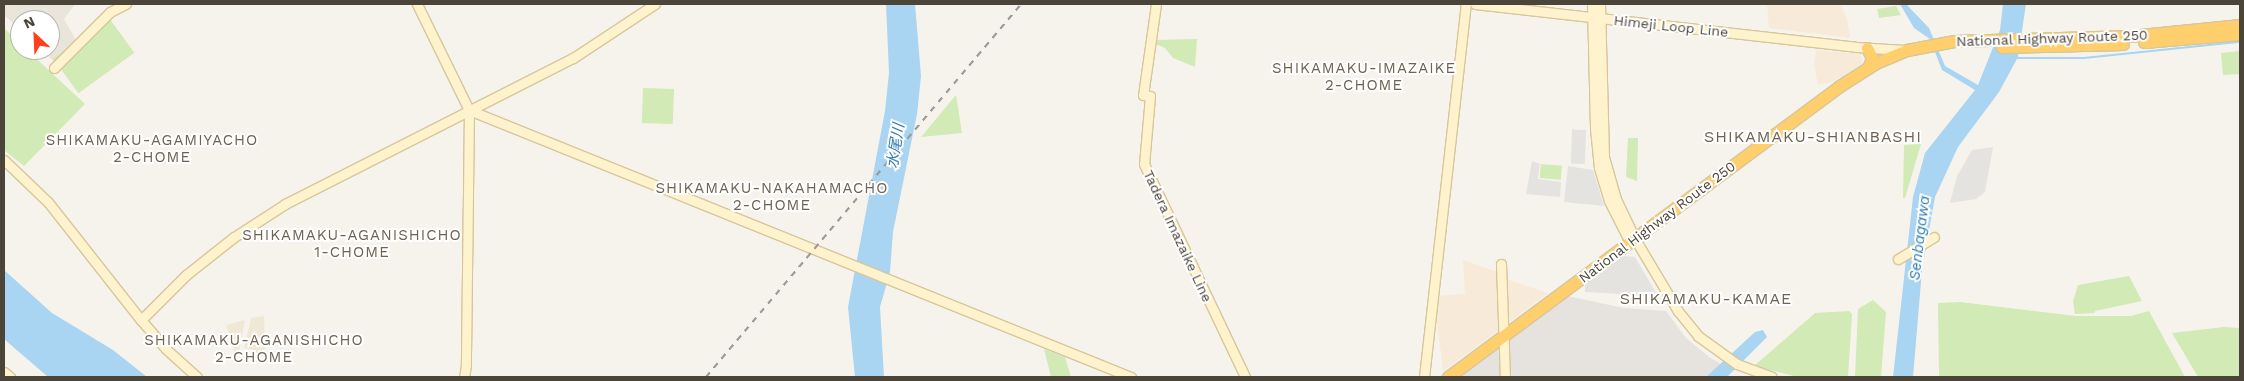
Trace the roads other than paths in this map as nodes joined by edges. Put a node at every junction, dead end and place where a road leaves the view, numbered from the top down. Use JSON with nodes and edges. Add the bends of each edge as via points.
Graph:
{"nodes":[{"id":1,"x":126,"y":4,"type":"edge"},
{"id":2,"x":417,"y":4,"type":"edge"},
{"id":3,"x":655,"y":4,"type":"edge"},
{"id":4,"x":1156,"y":4,"type":"edge"},
{"id":5,"x":1466,"y":4,"type":"edge"},
{"id":6,"x":1475,"y":4,"type":"edge"},
{"id":7,"x":1592,"y":4,"type":"edge"},
{"id":8,"x":1600,"y":4,"type":"edge"},
{"id":9,"x":1596,"y":18,"type":"junction"},
{"id":10,"x":2240,"y":25,"type":"edge"},
{"id":11,"x":2240,"y":34,"type":"edge"},
{"id":12,"x":2028,"y":42,"type":"junction"},
{"id":13,"x":1867,"y":48,"type":"junction"},
{"id":14,"x":1904,"y":54,"type":"junction"},
{"id":15,"x":54,"y":68,"type":"dead end"},
{"id":16,"x":1868,"y":68,"type":"junction"},
{"id":17,"x":469,"y":110,"type":"junction"},
{"id":18,"x":4,"y":160,"type":"edge"},
{"id":19,"x":1934,"y":237,"type":"dead end"},
{"id":20,"x":1635,"y":239,"type":"junction"},
{"id":21,"x":1898,"y":259,"type":"dead end"},
{"id":22,"x":1501,"y":264,"type":"dead end"},
{"id":23,"x":141,"y":320,"type":"junction"},
{"id":24,"x":1503,"y":336,"type":"junction"},
{"id":25,"x":4,"y":372,"type":"edge"},
{"id":26,"x":10,"y":377,"type":"edge"},
{"id":27,"x":197,"y":377,"type":"edge"},
{"id":28,"x":464,"y":377,"type":"edge"},
{"id":29,"x":1131,"y":377,"type":"edge"},
{"id":30,"x":1245,"y":377,"type":"edge"},
{"id":31,"x":1424,"y":377,"type":"edge"},
{"id":32,"x":1448,"y":377,"type":"edge"},
{"id":33,"x":1505,"y":377,"type":"edge"},
{"id":34,"x":1772,"y":377,"type":"edge"}],
"edges":[{"from":1,"to":15,"type":"street","via":[[110,12]]},
{"from":2,"to":17,"type":"street"},
{"from":3,"to":17,"type":"street","via":[[573,58]]},
{"from":4,"to":30,"type":"street","name":"Tadera Imazaike Line","via":[[1143,95],[1150,96],[1144,164]]},
{"from":5,"to":31,"type":"street"},
{"from":6,"to":9,"type":"street","name":"Himeji Loop Line"},
{"from":7,"to":9,"type":"street"},
{"from":8,"to":9,"type":"street"},
{"from":9,"to":13,"type":"street","name":"Himeji Loop Line"},
{"from":9,"to":20,"type":"street","via":[[1595,128],[1599,168],[1609,202],[1627,236]]},
{"from":10,"to":12,"type":"highway","name":"National Highway Route 250"},
{"from":11,"to":12,"type":"highway","name":"National Highway Route 250","via":[[2088,46]]},
{"from":12,"to":14,"type":"highway","name":"National Highway Route 250","via":[[1948,46]]},
{"from":13,"to":14,"type":"street","name":"Himeji Loop Line"},
{"from":13,"to":16,"type":"highway","via":[[1872,58]]},
{"from":14,"to":16,"type":"highway","name":"National Highway Route 250"},
{"from":16,"to":20,"type":"highway","name":"National Highway Route 250"},
{"from":17,"to":23,"type":"street","via":[[280,207],[234,237],[186,275]]},
{"from":17,"to":28,"type":"street"},
{"from":17,"to":29,"type":"street"},
{"from":18,"to":23,"type":"street","via":[[48,202]]},
{"from":19,"to":21,"type":"street"},
{"from":20,"to":24,"type":"highway","name":"National Highway Route 250"},
{"from":20,"to":34,"type":"street","via":[[1678,311],[1698,336],[1737,364]]},
{"from":22,"to":24,"type":"street"},
{"from":23,"to":27,"type":"street"},
{"from":24,"to":32,"type":"highway","name":"National Highway Route 250"},
{"from":24,"to":33,"type":"street"},
{"from":25,"to":26,"type":"street"}]}
